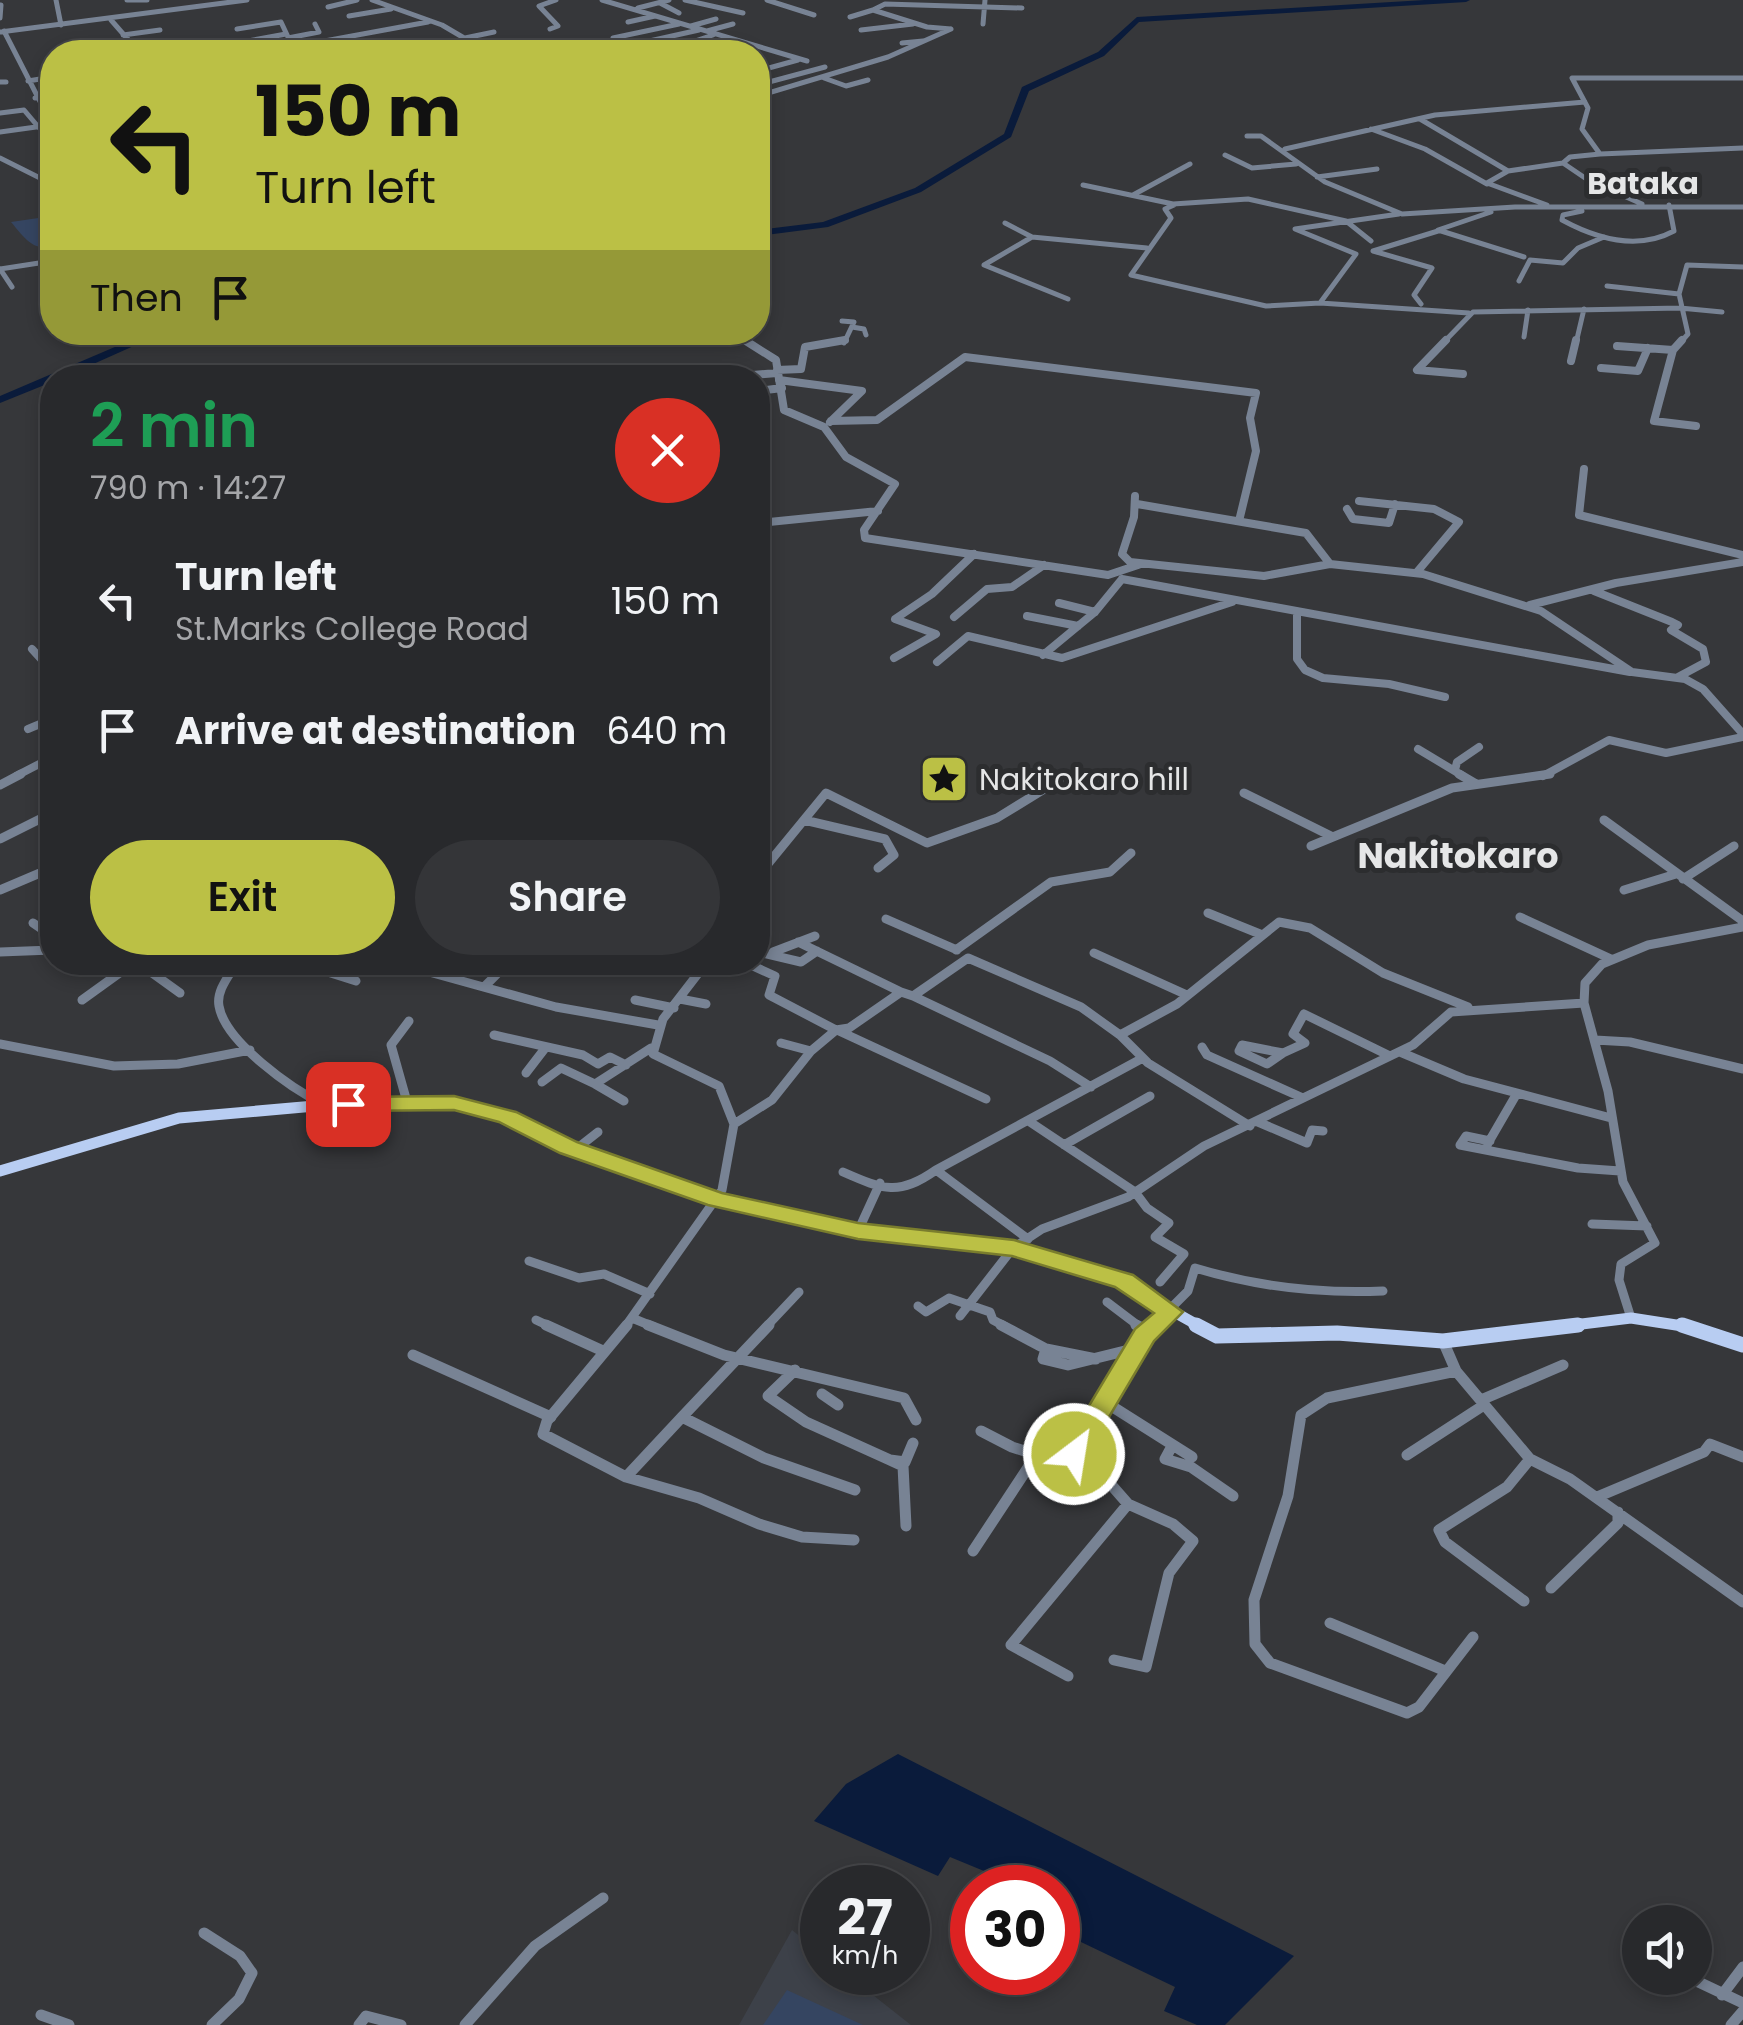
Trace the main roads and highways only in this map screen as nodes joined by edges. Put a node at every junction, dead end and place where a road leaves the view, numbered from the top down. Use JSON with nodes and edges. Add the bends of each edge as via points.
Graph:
{"nodes":[{"id":1,"x":0,"y":1171,"type":"edge"},
{"id":2,"x":1743,"y":1344,"type":"edge"}],
"edges":[{"from":1,"to":2,"type":"main road","via":[[150,1124],[326,1105],[454,1103],[508,1117],[575,1150],[716,1200],[858,1231],[1014,1248],[1099,1270],[1206,1332],[1232,1338],[1337,1333],[1443,1341],[1631,1318]]}]}
